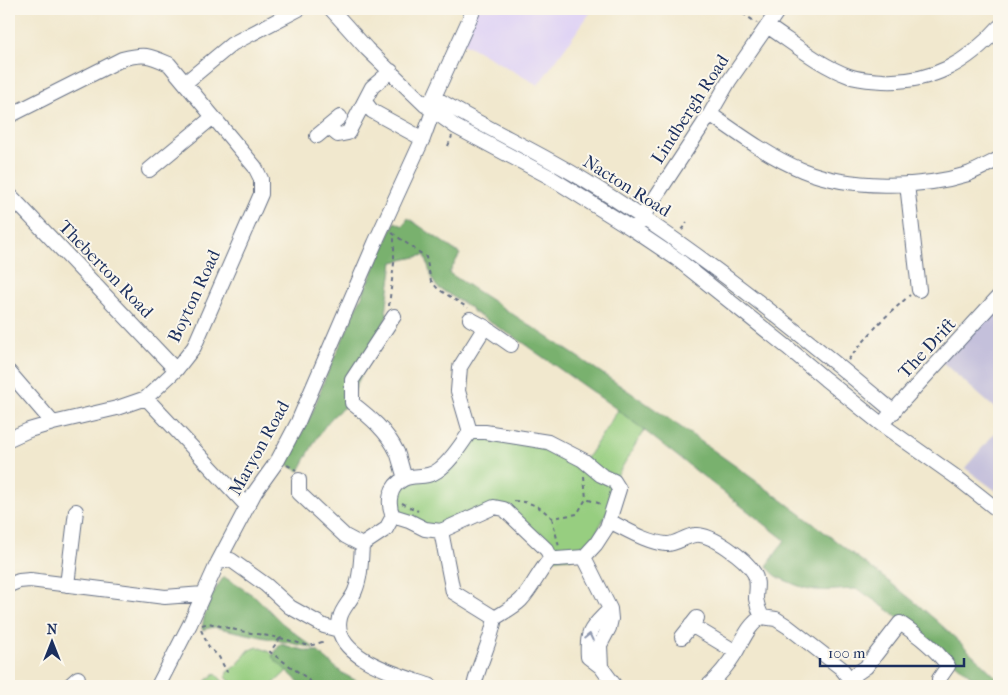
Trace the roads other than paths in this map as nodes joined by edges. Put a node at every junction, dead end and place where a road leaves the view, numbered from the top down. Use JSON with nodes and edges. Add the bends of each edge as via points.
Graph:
{"nodes":[{"id":1,"x":299,"y":9,"type":"edge"},
{"id":2,"x":331,"y":9,"type":"edge"},
{"id":3,"x":474,"y":9,"type":"edge"},
{"id":4,"x":779,"y":9,"type":"edge"},
{"id":5,"x":766,"y":27,"type":"junction"},
{"id":6,"x":999,"y":27,"type":"edge"},
{"id":7,"x":391,"y":71,"type":"junction"},
{"id":8,"x":185,"y":82,"type":"junction"},
{"id":9,"x":365,"y":102,"type":"junction"},
{"id":10,"x":431,"y":105,"type":"junction"},
{"id":11,"x":710,"y":114,"type":"junction"},
{"id":12,"x":9,"y":116,"type":"edge"},
{"id":13,"x":213,"y":117,"type":"junction"},
{"id":14,"x":340,"y":117,"type":"dead end"},
{"id":15,"x":423,"y":139,"type":"junction"},
{"id":16,"x":999,"y":160,"type":"edge"},
{"id":17,"x":149,"y":170,"type":"dead end"},
{"id":18,"x":908,"y":184,"type":"junction"},
{"id":19,"x":9,"y":194,"type":"edge"},
{"id":20,"x":642,"y":217,"type":"junction"},
{"id":21,"x":634,"y":230,"type":"junction"},
{"id":22,"x":918,"y":290,"type":"road end"},
{"id":23,"x":998,"y":301,"type":"edge"},
{"id":24,"x":394,"y":316,"type":"road end"},
{"id":25,"x":470,"y":319,"type":"road end"},
{"id":26,"x":485,"y":327,"type":"junction"},
{"id":27,"x":797,"y":333,"type":"junction"},
{"id":28,"x":511,"y":345,"type":"dead end"},
{"id":29,"x":787,"y":347,"type":"junction"},
{"id":30,"x":176,"y":370,"type":"junction"},
{"id":31,"x":9,"y":372,"type":"edge"},
{"id":32,"x":146,"y":398,"type":"junction"},
{"id":33,"x":894,"y":412,"type":"junction"},
{"id":34,"x":53,"y":423,"type":"junction"},
{"id":35,"x":882,"y":424,"type":"junction"},
{"id":36,"x":470,"y":432,"type":"junction"},
{"id":37,"x":9,"y":439,"type":"edge"},
{"id":38,"x":405,"y":478,"type":"junction"},
{"id":39,"x":299,"y":480,"type":"road end"},
{"id":40,"x":248,"y":506,"type":"junction"},
{"id":41,"x":76,"y":510,"type":"dead end"},
{"id":42,"x":999,"y":511,"type":"edge"},
{"id":43,"x":393,"y":516,"type":"junction"},
{"id":44,"x":609,"y":521,"type":"junction"},
{"id":45,"x":441,"y":532,"type":"junction"},
{"id":46,"x":362,"y":545,"type":"junction"},
{"id":47,"x":554,"y":559,"type":"junction"},
{"id":48,"x":586,"y":561,"type":"junction"},
{"id":49,"x":218,"y":562,"type":"junction"},
{"id":50,"x":9,"y":585,"type":"edge"},
{"id":51,"x":67,"y":585,"type":"junction"},
{"id":52,"x":203,"y":594,"type":"junction"},
{"id":53,"x":762,"y":617,"type":"junction"},
{"id":54,"x":495,"y":618,"type":"junction"},
{"id":55,"x":339,"y":630,"type":"junction"},
{"id":56,"x":682,"y":637,"type":"dead end"},
{"id":57,"x":736,"y":652,"type":"junction"},
{"id":58,"x":940,"y":679,"type":"dead end"},
{"id":59,"x":853,"y":682,"type":"edge"},
{"id":60,"x":158,"y":686,"type":"edge"},
{"id":61,"x":431,"y":686,"type":"edge"},
{"id":62,"x":474,"y":686,"type":"edge"},
{"id":63,"x":615,"y":686,"type":"edge"},
{"id":64,"x":708,"y":686,"type":"edge"}],
"edges":[{"from":1,"to":8,"type":"street","via":[[232,44]]},
{"from":2,"to":7,"type":"street","name":"Nacton Road"},
{"from":3,"to":10,"type":"street","name":"Maryon Road"},
{"from":4,"to":5,"type":"street","name":"Lindbergh Road"},
{"from":5,"to":6,"type":"street","via":[[848,76],[894,81],[935,74],[958,64]]},
{"from":5,"to":11,"type":"street","name":"Lindbergh Road"},
{"from":7,"to":9,"type":"street","via":[[372,87]]},
{"from":7,"to":10,"type":"street","name":"Nacton Road"},
{"from":8,"to":12,"type":"street","name":"Boyton Road","via":[[169,64],[140,54],[122,59]]},
{"from":8,"to":13,"type":"street","name":"Boyton Road"},
{"from":9,"to":14,"type":"street","via":[[348,133],[338,135],[323,131]]},
{"from":9,"to":15,"type":"street","via":[[372,111]]},
{"from":10,"to":15,"type":"street","name":"Maryon Road"},
{"from":10,"to":20,"type":"street","name":"Nacton Road","via":[[452,108],[583,179]]},
{"from":10,"to":21,"type":"street","name":"Nacton Road","via":[[456,126],[548,176]]},
{"from":11,"to":18,"type":"street","via":[[802,170],[868,185]]},
{"from":11,"to":20,"type":"street","name":"Lindbergh Road"},
{"from":13,"to":17,"type":"street"},
{"from":13,"to":30,"type":"street","name":"Boyton Road","via":[[255,166],[261,180],[261,194],[194,347]]},
{"from":15,"to":40,"type":"street","name":"Maryon Road","via":[[387,232],[298,422]]},
{"from":16,"to":18,"type":"street","via":[[968,174]]},
{"from":18,"to":22,"type":"street"},
{"from":19,"to":30,"type":"street","name":"Theberton Road"},
{"from":20,"to":21,"type":"street","name":"Lindbergh Road"},
{"from":20,"to":27,"type":"street","name":"Nacton Road"},
{"from":21,"to":29,"type":"street","name":"Nacton Road","via":[[677,259]]},
{"from":23,"to":33,"type":"street","name":"The Drift"},
{"from":24,"to":38,"type":"street","via":[[352,380],[352,403],[385,432],[397,453]]},
{"from":25,"to":26,"type":"street"},
{"from":26,"to":28,"type":"street"},
{"from":26,"to":36,"type":"street","via":[[460,367],[458,391]]},
{"from":27,"to":29,"type":"street"},
{"from":27,"to":33,"type":"street","name":"Nacton Road"},
{"from":29,"to":35,"type":"street","name":"Nacton Road"},
{"from":30,"to":32,"type":"street","name":"Boyton Road"},
{"from":31,"to":34,"type":"street"},
{"from":32,"to":34,"type":"street","name":"Boyton Road"},
{"from":32,"to":40,"type":"street"},
{"from":33,"to":35,"type":"street","name":"The Drift"},
{"from":34,"to":37,"type":"street","name":"Boyton Road"},
{"from":35,"to":42,"type":"street","name":"Nacton Road"},
{"from":36,"to":38,"type":"street","via":[[438,471],[426,477]]},
{"from":36,"to":44,"type":"street","via":[[548,442],[583,460],[614,481],[619,489]]},
{"from":38,"to":43,"type":"street","via":[[391,491],[389,502]]},
{"from":39,"to":46,"type":"street","via":[[299,493],[345,536]]},
{"from":40,"to":49,"type":"street","name":"Maryon Road"},
{"from":41,"to":51,"type":"street"},
{"from":43,"to":45,"type":"street"},
{"from":43,"to":46,"type":"street","via":[[386,529]]},
{"from":44,"to":48,"type":"street"},
{"from":44,"to":53,"type":"street","via":[[667,544],[693,535],[711,538],[746,562],[754,573],[756,598]]},
{"from":45,"to":47,"type":"street","via":[[494,507],[504,509]]},
{"from":45,"to":54,"type":"street","via":[[453,592]]},
{"from":46,"to":55,"type":"street","via":[[355,591],[340,618]]},
{"from":47,"to":48,"type":"street"},
{"from":47,"to":54,"type":"street","via":[[544,566],[519,602]]},
{"from":48,"to":63,"type":"street","via":[[610,609],[591,629],[587,639],[588,657],[601,667]]},
{"from":49,"to":52,"type":"street","name":"Maryon Road"},
{"from":49,"to":55,"type":"street","via":[[231,560],[290,607],[324,626]]},
{"from":50,"to":51,"type":"street","via":[[30,580]]},
{"from":51,"to":52,"type":"street","via":[[165,597]]},
{"from":52,"to":60,"type":"street","name":"Maryon Road"},
{"from":53,"to":57,"type":"street","via":[[752,625]]},
{"from":53,"to":59,"type":"street","via":[[782,622],[823,652]]},
{"from":54,"to":62,"type":"street","via":[[493,634]]},
{"from":55,"to":61,"type":"street","via":[[344,644],[356,655],[390,672]]},
{"from":56,"to":57,"type":"street","via":[[694,622]]},
{"from":57,"to":64,"type":"street"},
{"from":58,"to":59,"type":"street","via":[[948,666],[938,653],[900,623]]}]}
